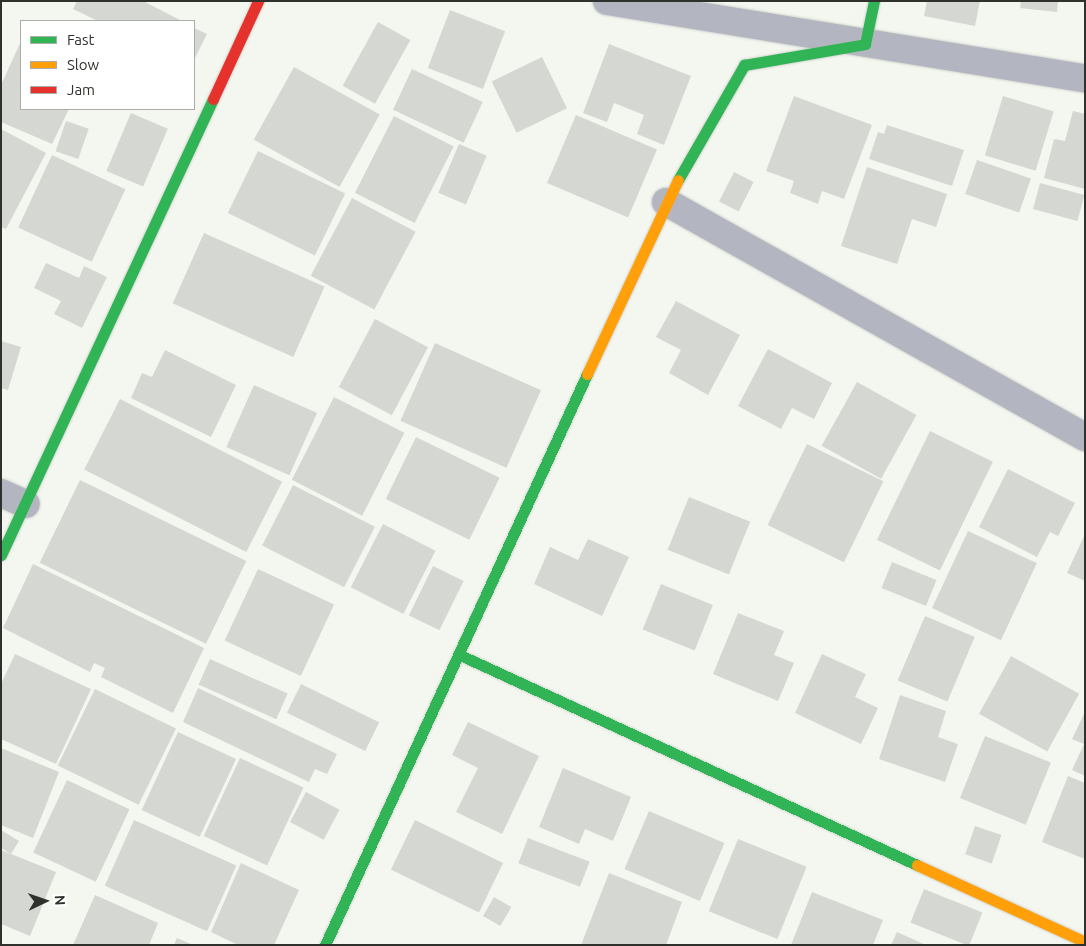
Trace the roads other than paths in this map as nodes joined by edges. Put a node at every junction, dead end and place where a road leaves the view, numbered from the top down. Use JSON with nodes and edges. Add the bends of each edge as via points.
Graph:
{"nodes":[{"id":1,"x":258,"y":1,"type":"edge"},
{"id":2,"x":608,"y":1,"type":"edge"},
{"id":3,"x":874,"y":1,"type":"edge"},
{"id":4,"x":865,"y":44,"type":"junction"},
{"id":5,"x":1085,"y":78,"type":"edge"},
{"id":6,"x":666,"y":202,"type":"junction"},
{"id":7,"x":1085,"y":437,"type":"edge"},
{"id":8,"x":1,"y":493,"type":"edge"},
{"id":9,"x":26,"y":504,"type":"junction"},
{"id":10,"x":1,"y":555,"type":"edge"},
{"id":11,"x":460,"y":655,"type":"junction"},
{"id":12,"x":1085,"y":942,"type":"edge"},
{"id":13,"x":325,"y":945,"type":"edge"}],
"edges":[{"from":1,"to":9,"type":"street"},
{"from":2,"to":4,"type":"street"},
{"from":3,"to":4,"type":"street"},
{"from":4,"to":5,"type":"street"},
{"from":4,"to":6,"type":"street","via":[[744,65]]},
{"from":6,"to":7,"type":"street"},
{"from":6,"to":11,"type":"street"},
{"from":8,"to":9,"type":"street"},
{"from":9,"to":10,"type":"street"},
{"from":11,"to":12,"type":"street"},
{"from":11,"to":13,"type":"street"}]}
